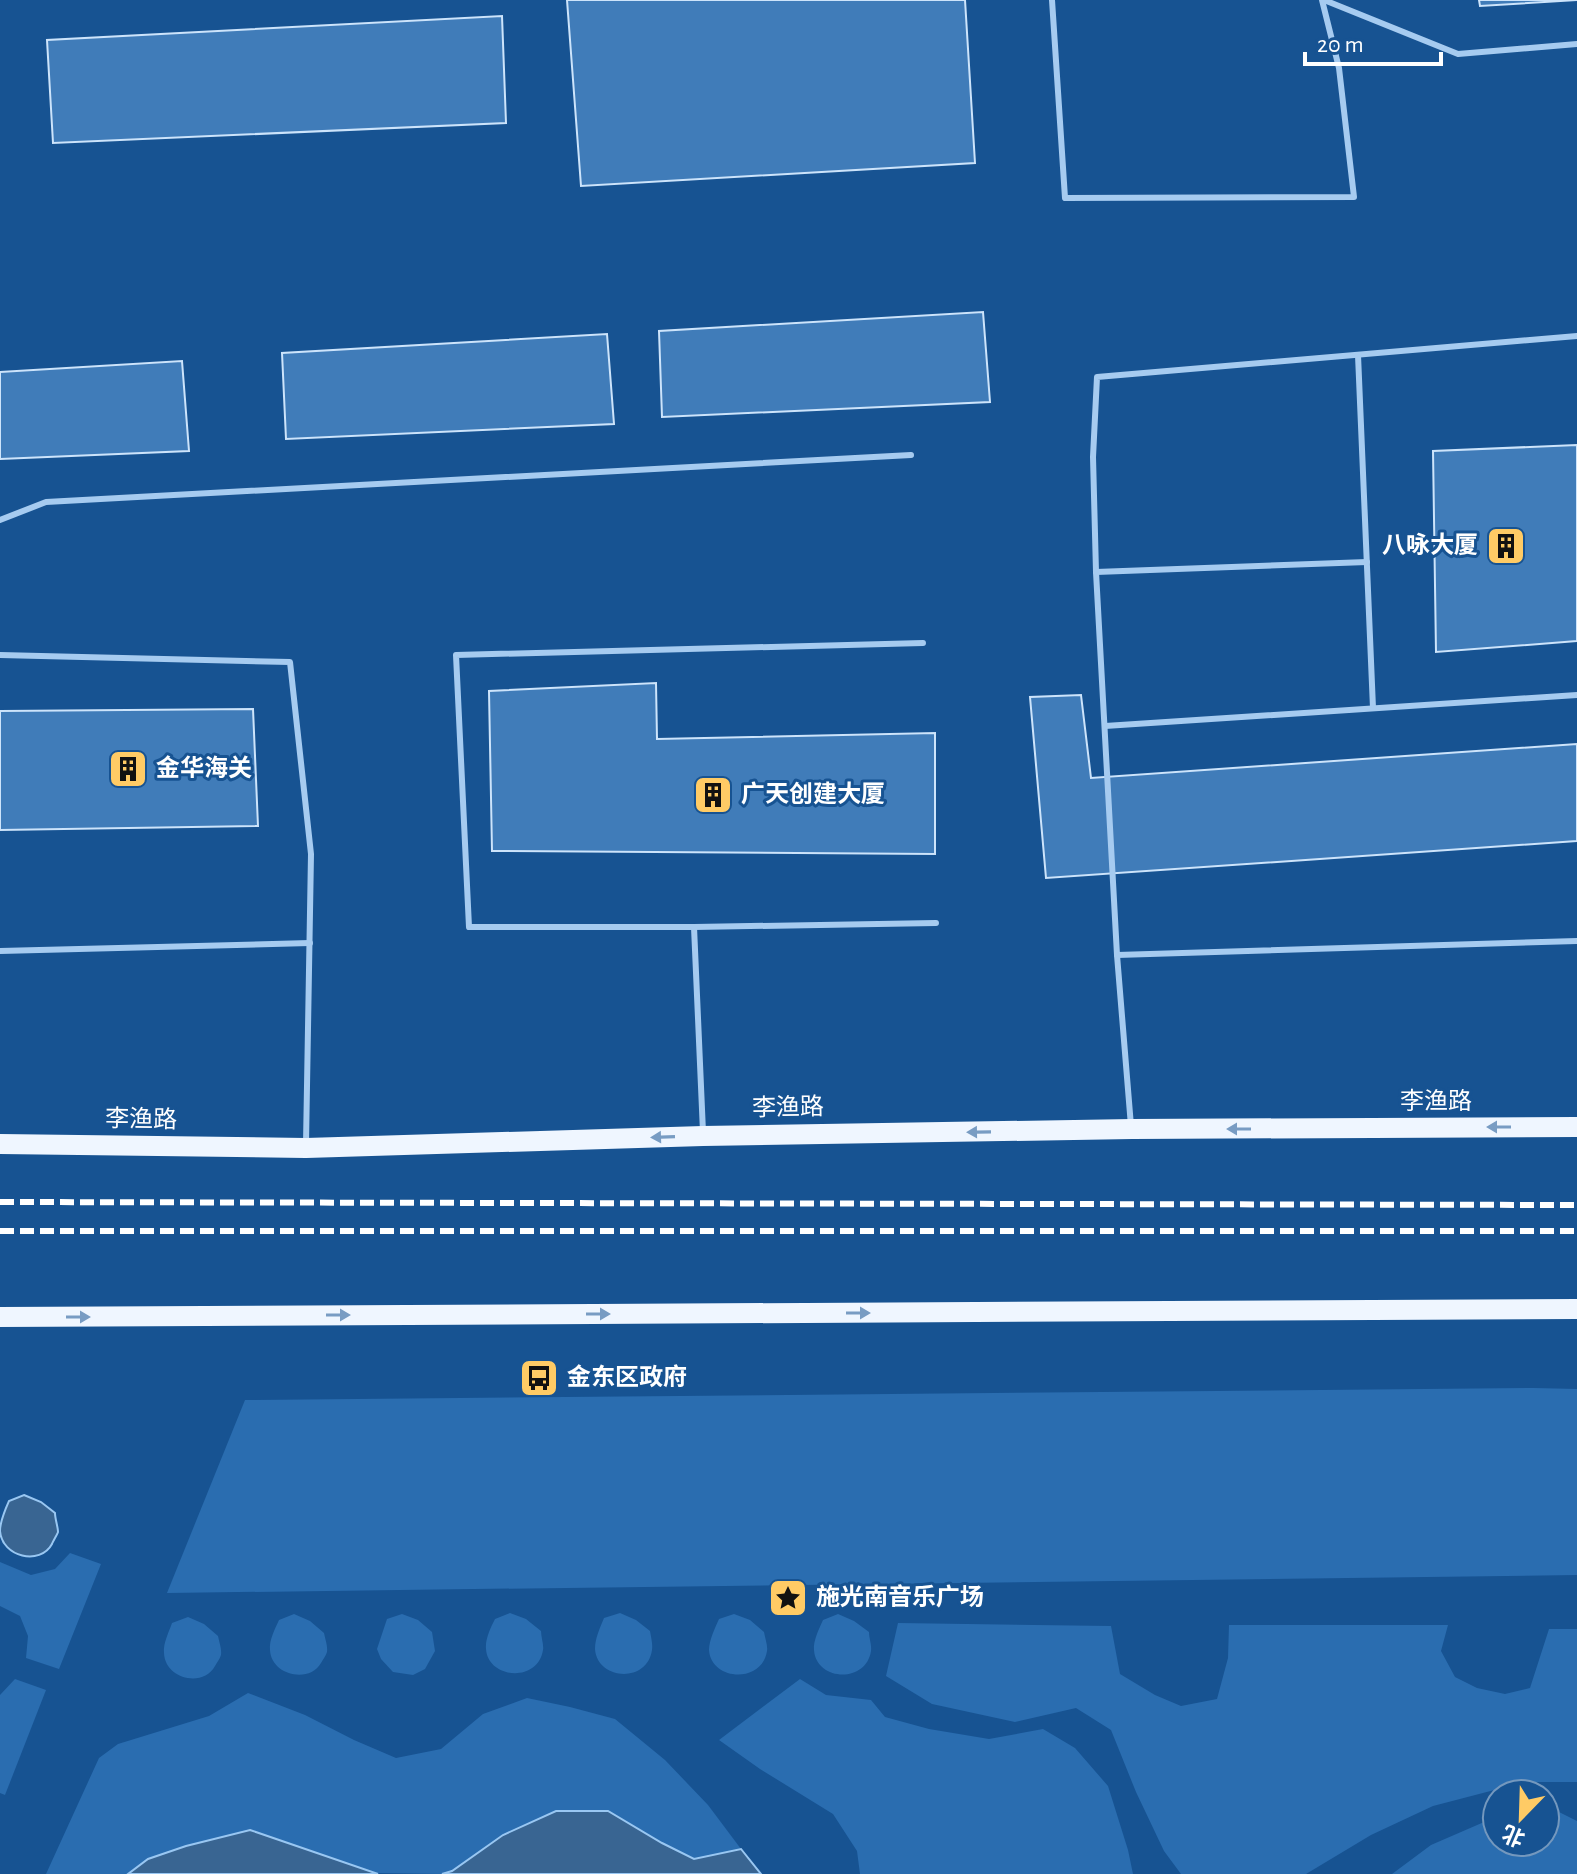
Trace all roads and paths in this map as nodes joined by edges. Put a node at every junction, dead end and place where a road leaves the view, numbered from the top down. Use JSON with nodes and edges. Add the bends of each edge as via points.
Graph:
{"nodes":[{"id":1,"x":1052,"y":0,"type":"edge"},
{"id":2,"x":1323,"y":0,"type":"edge"},
{"id":3,"x":1577,"y":44,"type":"edge"},
{"id":4,"x":1577,"y":336,"type":"edge"},
{"id":5,"x":1358,"y":355,"type":"junction"},
{"id":6,"x":911,"y":455,"type":"dead end"},
{"id":7,"x":0,"y":520,"type":"edge"},
{"id":8,"x":1367,"y":562,"type":"junction"},
{"id":9,"x":1096,"y":572,"type":"junction"},
{"id":10,"x":923,"y":643,"type":"dead end"},
{"id":11,"x":0,"y":655,"type":"edge"},
{"id":12,"x":1577,"y":695,"type":"edge"},
{"id":13,"x":1373,"y":708,"type":"junction"},
{"id":14,"x":1105,"y":726,"type":"junction"},
{"id":15,"x":936,"y":923,"type":"dead end"},
{"id":16,"x":694,"y":927,"type":"junction"},
{"id":17,"x":1577,"y":941,"type":"edge"},
{"id":18,"x":310,"y":943,"type":"junction"},
{"id":19,"x":0,"y":951,"type":"edge"},
{"id":20,"x":1117,"y":955,"type":"junction"},
{"id":21,"x":1576,"y":1126,"type":"edge"},
{"id":22,"x":1132,"y":1129,"type":"junction"},
{"id":23,"x":703,"y":1136,"type":"junction"},
{"id":24,"x":0,"y":1144,"type":"edge"},
{"id":25,"x":306,"y":1148,"type":"junction"},
{"id":26,"x":1540,"y":1309,"type":"junction"},
{"id":27,"x":1577,"y":1309,"type":"edge"},
{"id":28,"x":0,"y":1317,"type":"edge"},
{"id":29,"x":1577,"y":1317,"type":"edge"}],
"edges":[{"from":1,"to":2,"type":"lane","via":[[1065,198],[1354,197],[1339,68]]},
{"from":2,"to":3,"type":"lane","via":[[1458,54]]},
{"from":4,"to":5,"type":"lane"},
{"from":5,"to":8,"type":"lane"},
{"from":5,"to":9,"type":"lane","via":[[1097,377]]},
{"from":6,"to":7,"type":"lane","via":[[46,502]]},
{"from":8,"to":9,"type":"lane"},
{"from":8,"to":13,"type":"lane"},
{"from":9,"to":14,"type":"lane"},
{"from":10,"to":16,"type":"lane","via":[[456,655],[469,927]]},
{"from":11,"to":18,"type":"lane","via":[[290,662],[311,854]]},
{"from":12,"to":13,"type":"lane"},
{"from":13,"to":14,"type":"lane"},
{"from":14,"to":20,"type":"lane"},
{"from":15,"to":16,"type":"lane"},
{"from":16,"to":23,"type":"lane"},
{"from":17,"to":20,"type":"lane"},
{"from":18,"to":19,"type":"lane"},
{"from":18,"to":25,"type":"lane"},
{"from":20,"to":22,"type":"lane"},
{"from":21,"to":22,"type":"main road","name":"李渔路","one_way":true},
{"from":22,"to":23,"type":"main road","name":"李渔路","one_way":true},
{"from":23,"to":25,"type":"main road","name":"李渔路","one_way":true},
{"from":24,"to":25,"type":"main road","name":"李渔路"},
{"from":26,"to":27,"type":"main road"},
{"from":28,"to":26,"type":"main road","one_way":true},
{"from":26,"to":29,"type":"main road"}]}
